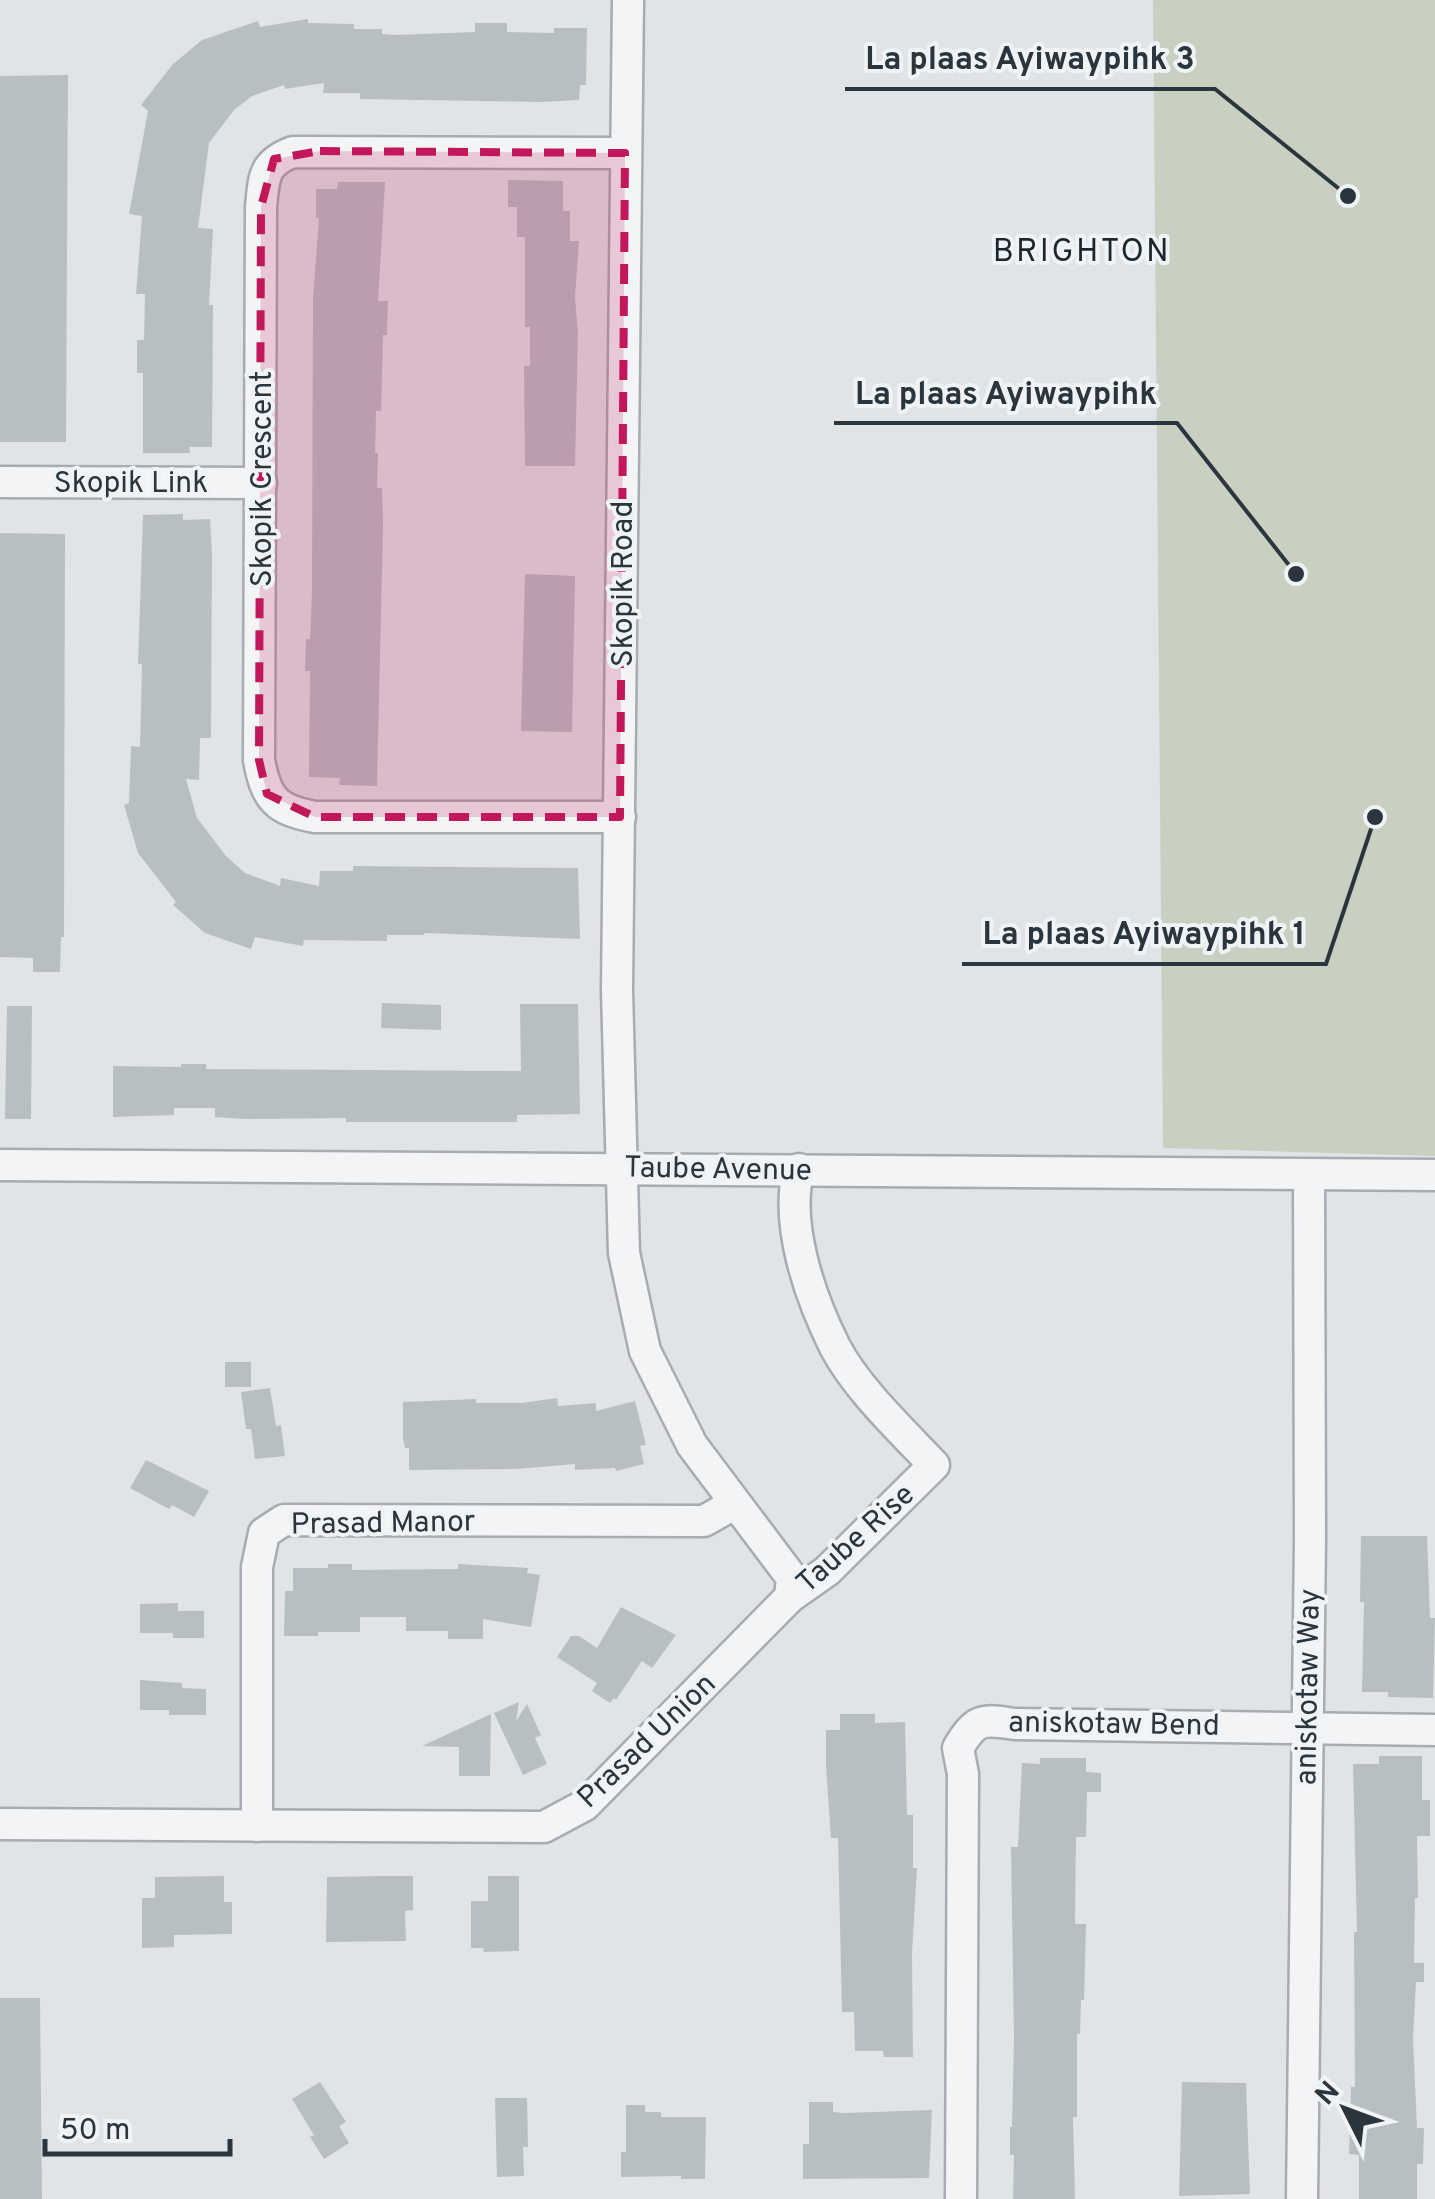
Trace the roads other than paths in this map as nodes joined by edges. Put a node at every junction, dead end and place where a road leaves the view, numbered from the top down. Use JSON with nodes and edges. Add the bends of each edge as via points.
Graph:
{"nodes":[{"id":1,"x":628,"y":0,"type":"edge"},
{"id":2,"x":625,"y":153,"type":"junction"},
{"id":3,"x":0,"y":482,"type":"edge"},
{"id":4,"x":261,"y":483,"type":"junction"},
{"id":5,"x":620,"y":817,"type":"junction"},
{"id":6,"x":0,"y":1164,"type":"edge"},
{"id":7,"x":620,"y":1167,"type":"junction"},
{"id":8,"x":799,"y":1169,"type":"junction"},
{"id":9,"x":1309,"y":1176,"type":"junction"},
{"id":10,"x":1435,"y":1176,"type":"edge"},
{"id":11,"x":734,"y":1504,"type":"junction"},
{"id":12,"x":790,"y":1597,"type":"junction"},
{"id":13,"x":1306,"y":1727,"type":"junction"},
{"id":14,"x":1435,"y":1730,"type":"edge"},
{"id":15,"x":0,"y":1824,"type":"edge"},
{"id":16,"x":257,"y":1826,"type":"junction"},
{"id":17,"x":961,"y":2199,"type":"edge"},
{"id":18,"x":1302,"y":2199,"type":"edge"}],
"edges":[{"from":1,"to":2,"type":"street","name":"Skopik Road"},
{"from":2,"to":4,"type":"street","name":"Skopik Crescent","via":[[320,150],[274,159],[261,207]]},
{"from":2,"to":5,"type":"street","name":"Skopik Road"},
{"from":3,"to":4,"type":"street","name":"Skopik Link"},
{"from":4,"to":5,"type":"street","name":"Skopik Crescent","via":[[260,760],[268,794],[280,806],[316,817]]},
{"from":5,"to":7,"type":"street","name":"Skopik Road"},
{"from":6,"to":7,"type":"street","name":"Taube Avenue"},
{"from":7,"to":8,"type":"street","name":"Taube Avenue"},
{"from":7,"to":11,"type":"street","via":[[624,1253],[645,1350],[692,1445]]},
{"from":8,"to":9,"type":"street","name":"Taube Avenue"},
{"from":8,"to":12,"type":"street","name":"Taube Rise","via":[[793,1191],[797,1248],[836,1348],[934,1466],[821,1576]]},
{"from":9,"to":10,"type":"street","name":"Taube Avenue"},
{"from":9,"to":13,"type":"street","name":"aniskotaw Way"},
{"from":11,"to":12,"type":"street","via":[[792,1578]]},
{"from":11,"to":16,"type":"street","name":"Prasad Manor","via":[[704,1521],[284,1520],[264,1534],[257,1567]]},
{"from":12,"to":16,"type":"street","name":"Prasad Union","via":[[585,1804],[544,1827]]},
{"from":13,"to":14,"type":"street","name":"aniskotaw Bend"},
{"from":13,"to":17,"type":"street","name":"aniskotaw Bend","via":[[985,1719],[970,1728],[958,1748]]},
{"from":13,"to":18,"type":"street","name":"aniskotaw Way"},
{"from":15,"to":16,"type":"street","name":"Prasad Union"}]}
